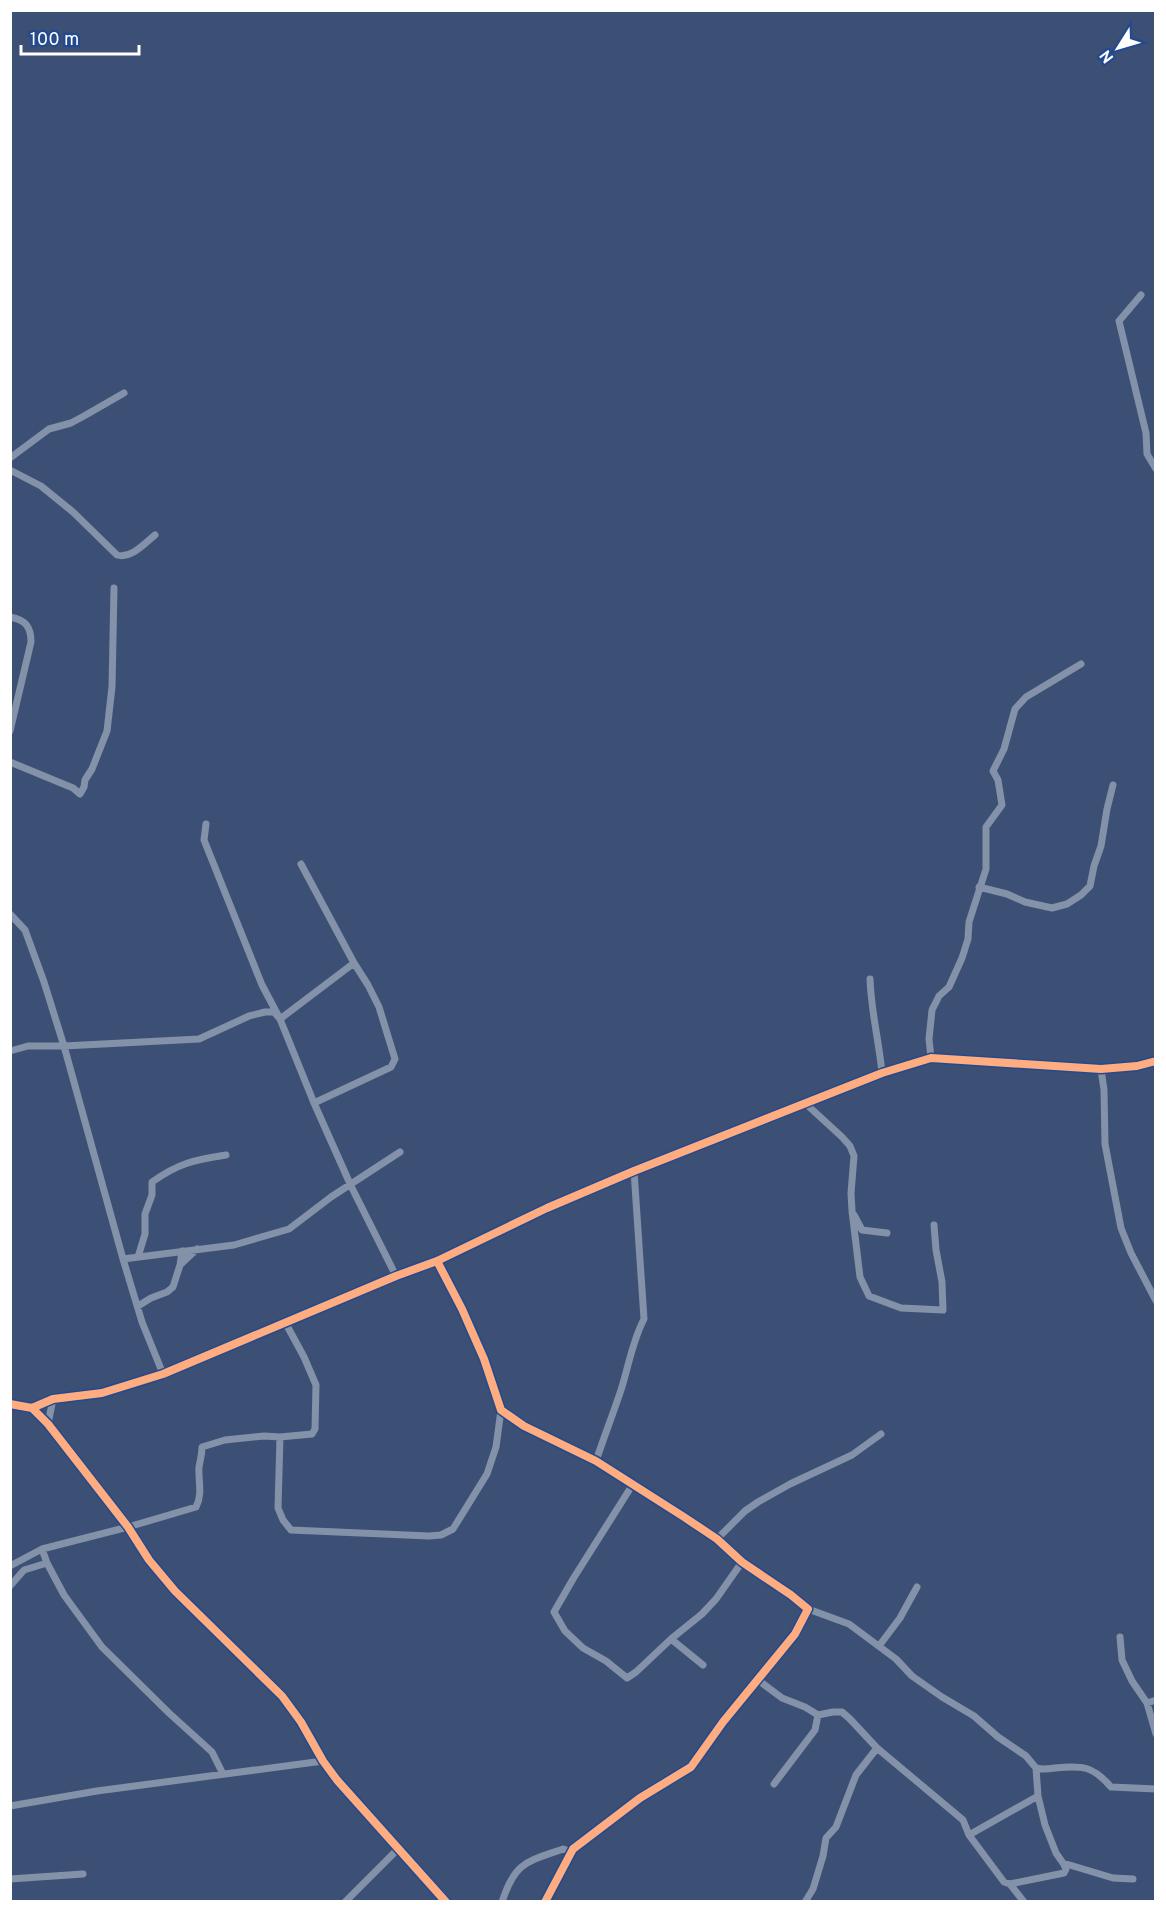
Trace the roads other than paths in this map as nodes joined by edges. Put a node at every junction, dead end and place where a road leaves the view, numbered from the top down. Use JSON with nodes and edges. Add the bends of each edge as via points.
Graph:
{"nodes":[{"id":1,"x":1141,"y":295,"type":"dead end"},
{"id":2,"x":124,"y":393,"type":"dead end"},
{"id":3,"x":10,"y":458,"type":"edge"},
{"id":4,"x":1155,"y":469,"type":"edge"},
{"id":5,"x":10,"y":470,"type":"edge"},
{"id":6,"x":155,"y":535,"type":"dead end"},
{"id":7,"x":114,"y":588,"type":"dead end"},
{"id":8,"x":10,"y":617,"type":"edge"},
{"id":9,"x":1081,"y":664,"type":"dead end"},
{"id":10,"x":10,"y":731,"type":"edge"},
{"id":11,"x":10,"y":762,"type":"edge"},
{"id":12,"x":1113,"y":785,"type":"dead end"},
{"id":13,"x":206,"y":824,"type":"dead end"},
{"id":14,"x":301,"y":864,"type":"dead end"},
{"id":15,"x":979,"y":887,"type":"junction"},
{"id":16,"x":10,"y":914,"type":"edge"},
{"id":17,"x":354,"y":963,"type":"junction"},
{"id":18,"x":870,"y":979,"type":"dead end"},
{"id":19,"x":280,"y":1018,"type":"junction"},
{"id":20,"x":64,"y":1046,"type":"junction"},
{"id":21,"x":10,"y":1052,"type":"edge"},
{"id":22,"x":931,"y":1058,"type":"junction"},
{"id":23,"x":1155,"y":1061,"type":"edge"},
{"id":24,"x":1101,"y":1069,"type":"junction"},
{"id":25,"x":882,"y":1073,"type":"junction"},
{"id":26,"x":314,"y":1103,"type":"junction"},
{"id":27,"x":805,"y":1103,"type":"junction"},
{"id":28,"x":400,"y":1152,"type":"dead end"},
{"id":29,"x":226,"y":1155,"type":"dead end"},
{"id":30,"x":634,"y":1171,"type":"junction"},
{"id":31,"x":351,"y":1186,"type":"junction"},
{"id":32,"x":852,"y":1210,"type":"junction"},
{"id":33,"x":934,"y":1225,"type":"dead end"},
{"id":34,"x":887,"y":1233,"type":"dead end"},
{"id":35,"x":197,"y":1250,"type":"junction"},
{"id":36,"x":182,"y":1251,"type":"junction"},
{"id":37,"x":138,"y":1257,"type":"junction"},
{"id":38,"x":123,"y":1259,"type":"junction"},
{"id":39,"x":437,"y":1261,"type":"junction"},
{"id":40,"x":180,"y":1264,"type":"junction"},
{"id":41,"x":396,"y":1276,"type":"junction"},
{"id":42,"x":1155,"y":1301,"type":"edge"},
{"id":43,"x":138,"y":1306,"type":"junction"},
{"id":44,"x":285,"y":1322,"type":"junction"},
{"id":45,"x":163,"y":1374,"type":"junction"},
{"id":46,"x":53,"y":1399,"type":"junction"},
{"id":47,"x":10,"y":1404,"type":"edge"},
{"id":48,"x":32,"y":1408,"type":"junction"},
{"id":49,"x":501,"y":1410,"type":"junction"},
{"id":50,"x":48,"y":1424,"type":"junction"},
{"id":51,"x":881,"y":1434,"type":"dead end"},
{"id":52,"x":280,"y":1437,"type":"junction"},
{"id":53,"x":596,"y":1461,"type":"junction"},
{"id":54,"x":633,"y":1484,"type":"junction"},
{"id":55,"x":128,"y":1527,"type":"junction"},
{"id":56,"x":717,"y":1539,"type":"junction"},
{"id":57,"x":42,"y":1549,"type":"junction"},
{"id":58,"x":742,"y":1562,"type":"junction"},
{"id":59,"x":47,"y":1563,"type":"junction"},
{"id":60,"x":10,"y":1566,"type":"edge"},
{"id":61,"x":10,"y":1586,"type":"edge"},
{"id":62,"x":917,"y":1587,"type":"dead end"},
{"id":63,"x":808,"y":1609,"type":"junction"},
{"id":64,"x":1120,"y":1637,"type":"dead end"},
{"id":65,"x":671,"y":1639,"type":"junction"},
{"id":66,"x":879,"y":1646,"type":"junction"},
{"id":67,"x":703,"y":1665,"type":"dead end"},
{"id":68,"x":758,"y":1680,"type":"junction"},
{"id":69,"x":1155,"y":1700,"type":"edge"},
{"id":70,"x":1147,"y":1703,"type":"junction"},
{"id":71,"x":818,"y":1715,"type":"junction"},
{"id":72,"x":1155,"y":1734,"type":"edge"},
{"id":73,"x":877,"y":1748,"type":"junction"},
{"id":74,"x":323,"y":1761,"type":"junction"},
{"id":75,"x":1036,"y":1768,"type":"junction"},
{"id":76,"x":223,"y":1774,"type":"junction"},
{"id":77,"x":774,"y":1784,"type":"dead end"},
{"id":78,"x":1143,"y":1789,"type":"junction"},
{"id":79,"x":1155,"y":1789,"type":"edge"},
{"id":80,"x":1038,"y":1796,"type":"junction"},
{"id":81,"x":1155,"y":1796,"type":"edge"},
{"id":82,"x":10,"y":1806,"type":"edge"},
{"id":83,"x":969,"y":1835,"type":"junction"},
{"id":84,"x":399,"y":1848,"type":"junction"},
{"id":85,"x":573,"y":1849,"type":"junction"},
{"id":86,"x":1063,"y":1863,"type":"junction"},
{"id":87,"x":83,"y":1874,"type":"dead end"},
{"id":88,"x":10,"y":1879,"type":"edge"},
{"id":89,"x":1133,"y":1879,"type":"dead end"},
{"id":90,"x":1010,"y":1884,"type":"junction"},
{"id":91,"x":345,"y":1902,"type":"edge"},
{"id":92,"x":446,"y":1902,"type":"edge"},
{"id":93,"x":502,"y":1902,"type":"edge"},
{"id":94,"x":545,"y":1902,"type":"edge"},
{"id":95,"x":805,"y":1902,"type":"edge"},
{"id":96,"x":1024,"y":1902,"type":"edge"}],
"edges":[{"from":1,"to":4,"type":"street","via":[[1119,321],[1146,433],[1147,453]]},
{"from":2,"to":3,"type":"street","via":[[71,423],[48,429]]},
{"from":5,"to":6,"type":"street","via":[[41,486],[117,555],[129,555]]},
{"from":7,"to":11,"type":"street","via":[[107,730],[80,794]]},
{"from":8,"to":10,"type":"street","via":[[21,619],[31,633]]},
{"from":9,"to":15,"type":"street","via":[[1026,697],[1016,709],[1004,750],[993,771],[1002,805],[986,827],[986,869]]},
{"from":12,"to":15,"type":"street","via":[[1090,886],[1081,895],[1052,908]]},
{"from":13,"to":19,"type":"street","via":[[204,840],[262,986]]},
{"from":14,"to":17,"type":"street"},
{"from":15,"to":22,"type":"street","via":[[962,958],[949,987],[932,1010]]},
{"from":16,"to":20,"type":"street","via":[[25,930]]},
{"from":17,"to":19,"type":"street"},
{"from":17,"to":26,"type":"street","via":[[379,1007],[394,1063]]},
{"from":18,"to":25,"type":"street"},
{"from":19,"to":20,"type":"street","via":[[274,1012],[249,1016],[199,1039]]},
{"from":19,"to":26,"type":"street"},
{"from":20,"to":21,"type":"street","via":[[28,1046]]},
{"from":20,"to":38,"type":"street"},
{"from":22,"to":24,"type":"street"},
{"from":22,"to":25,"type":"street"},
{"from":23,"to":24,"type":"street"},
{"from":24,"to":42,"type":"street","via":[[1105,1144],[1121,1228]]},
{"from":25,"to":27,"type":"street"},
{"from":26,"to":31,"type":"street"},
{"from":27,"to":30,"type":"street"},
{"from":27,"to":32,"type":"street","via":[[850,1146],[854,1156]]},
{"from":28,"to":31,"type":"street"},
{"from":29,"to":37,"type":"street","via":[[189,1161],[152,1182]]},
{"from":30,"to":39,"type":"street"},
{"from":30,"to":53,"type":"street","via":[[644,1319],[634,1338]]},
{"from":31,"to":35,"type":"street","via":[[289,1229],[234,1245]]},
{"from":31,"to":41,"type":"street"},
{"from":32,"to":33,"type":"street","via":[[860,1277],[869,1296],[901,1308],[943,1310]]},
{"from":32,"to":34,"type":"street","via":[[862,1230]]},
{"from":35,"to":36,"type":"street"},
{"from":35,"to":40,"type":"street"},
{"from":36,"to":37,"type":"street"},
{"from":36,"to":40,"type":"street"},
{"from":37,"to":38,"type":"street"},
{"from":38,"to":43,"type":"street"},
{"from":39,"to":41,"type":"street"},
{"from":39,"to":49,"type":"street","via":[[484,1359]]},
{"from":40,"to":43,"type":"street","via":[[173,1287]]},
{"from":41,"to":44,"type":"street"},
{"from":43,"to":45,"type":"street"},
{"from":44,"to":45,"type":"street"},
{"from":44,"to":52,"type":"street","via":[[316,1385],[315,1429],[312,1434]]},
{"from":45,"to":46,"type":"street","via":[[102,1393]]},
{"from":46,"to":48,"type":"street"},
{"from":46,"to":50,"type":"street"},
{"from":47,"to":48,"type":"street"},
{"from":48,"to":50,"type":"street"},
{"from":49,"to":52,"type":"street","via":[[496,1447],[487,1474],[453,1529],[441,1535],[291,1530],[278,1508]]},
{"from":49,"to":53,"type":"street","via":[[524,1426]]},
{"from":50,"to":55,"type":"street"},
{"from":51,"to":56,"type":"street","via":[[852,1455],[758,1502]]},
{"from":52,"to":55,"type":"street","via":[[225,1440],[202,1447],[196,1507]]},
{"from":53,"to":54,"type":"street"},
{"from":54,"to":56,"type":"street"},
{"from":54,"to":65,"type":"street","via":[[554,1612],[565,1631],[583,1648],[627,1678]]},
{"from":55,"to":57,"type":"street"},
{"from":55,"to":74,"type":"street","via":[[175,1591],[282,1696]]},
{"from":56,"to":58,"type":"street"},
{"from":57,"to":59,"type":"street"},
{"from":57,"to":60,"type":"street"},
{"from":58,"to":63,"type":"street"},
{"from":58,"to":65,"type":"street","via":[[716,1599]]},
{"from":59,"to":61,"type":"street","via":[[24,1569]]},
{"from":59,"to":76,"type":"street","via":[[64,1595],[102,1647],[212,1752]]},
{"from":62,"to":66,"type":"street"},
{"from":63,"to":66,"type":"street","via":[[849,1624]]},
{"from":63,"to":68,"type":"street","via":[[795,1634]]},
{"from":64,"to":70,"type":"street","via":[[1122,1660]]},
{"from":65,"to":67,"type":"street"},
{"from":66,"to":75,"type":"street","via":[[912,1676],[974,1716]]},
{"from":68,"to":71,"type":"street","via":[[782,1698]]},
{"from":68,"to":85,"type":"street","via":[[691,1767],[640,1798]]},
{"from":69,"to":70,"type":"street"},
{"from":70,"to":72,"type":"street"},
{"from":71,"to":73,"type":"street","via":[[842,1712]]},
{"from":71,"to":77,"type":"street","via":[[815,1730]]},
{"from":73,"to":83,"type":"street","via":[[963,1820]]},
{"from":73,"to":95,"type":"street","via":[[856,1774],[836,1827],[826,1838],[813,1889]]},
{"from":74,"to":76,"type":"street"},
{"from":74,"to":84,"type":"street"},
{"from":75,"to":78,"type":"street","via":[[1082,1766],[1100,1774],[1110,1787]]},
{"from":75,"to":80,"type":"street"},
{"from":76,"to":82,"type":"street"},
{"from":78,"to":79,"type":"street"},
{"from":78,"to":81,"type":"street"},
{"from":80,"to":83,"type":"street"},
{"from":80,"to":86,"type":"street","via":[[1045,1825]]},
{"from":83,"to":90,"type":"street","via":[[999,1877]]},
{"from":84,"to":91,"type":"street"},
{"from":84,"to":92,"type":"street"},
{"from":85,"to":93,"type":"street","via":[[528,1862],[510,1879]]},
{"from":85,"to":94,"type":"street"},
{"from":86,"to":89,"type":"street","via":[[1107,1877]]},
{"from":86,"to":90,"type":"street","via":[[1064,1873]]},
{"from":87,"to":88,"type":"street"},
{"from":90,"to":96,"type":"street"}]}
